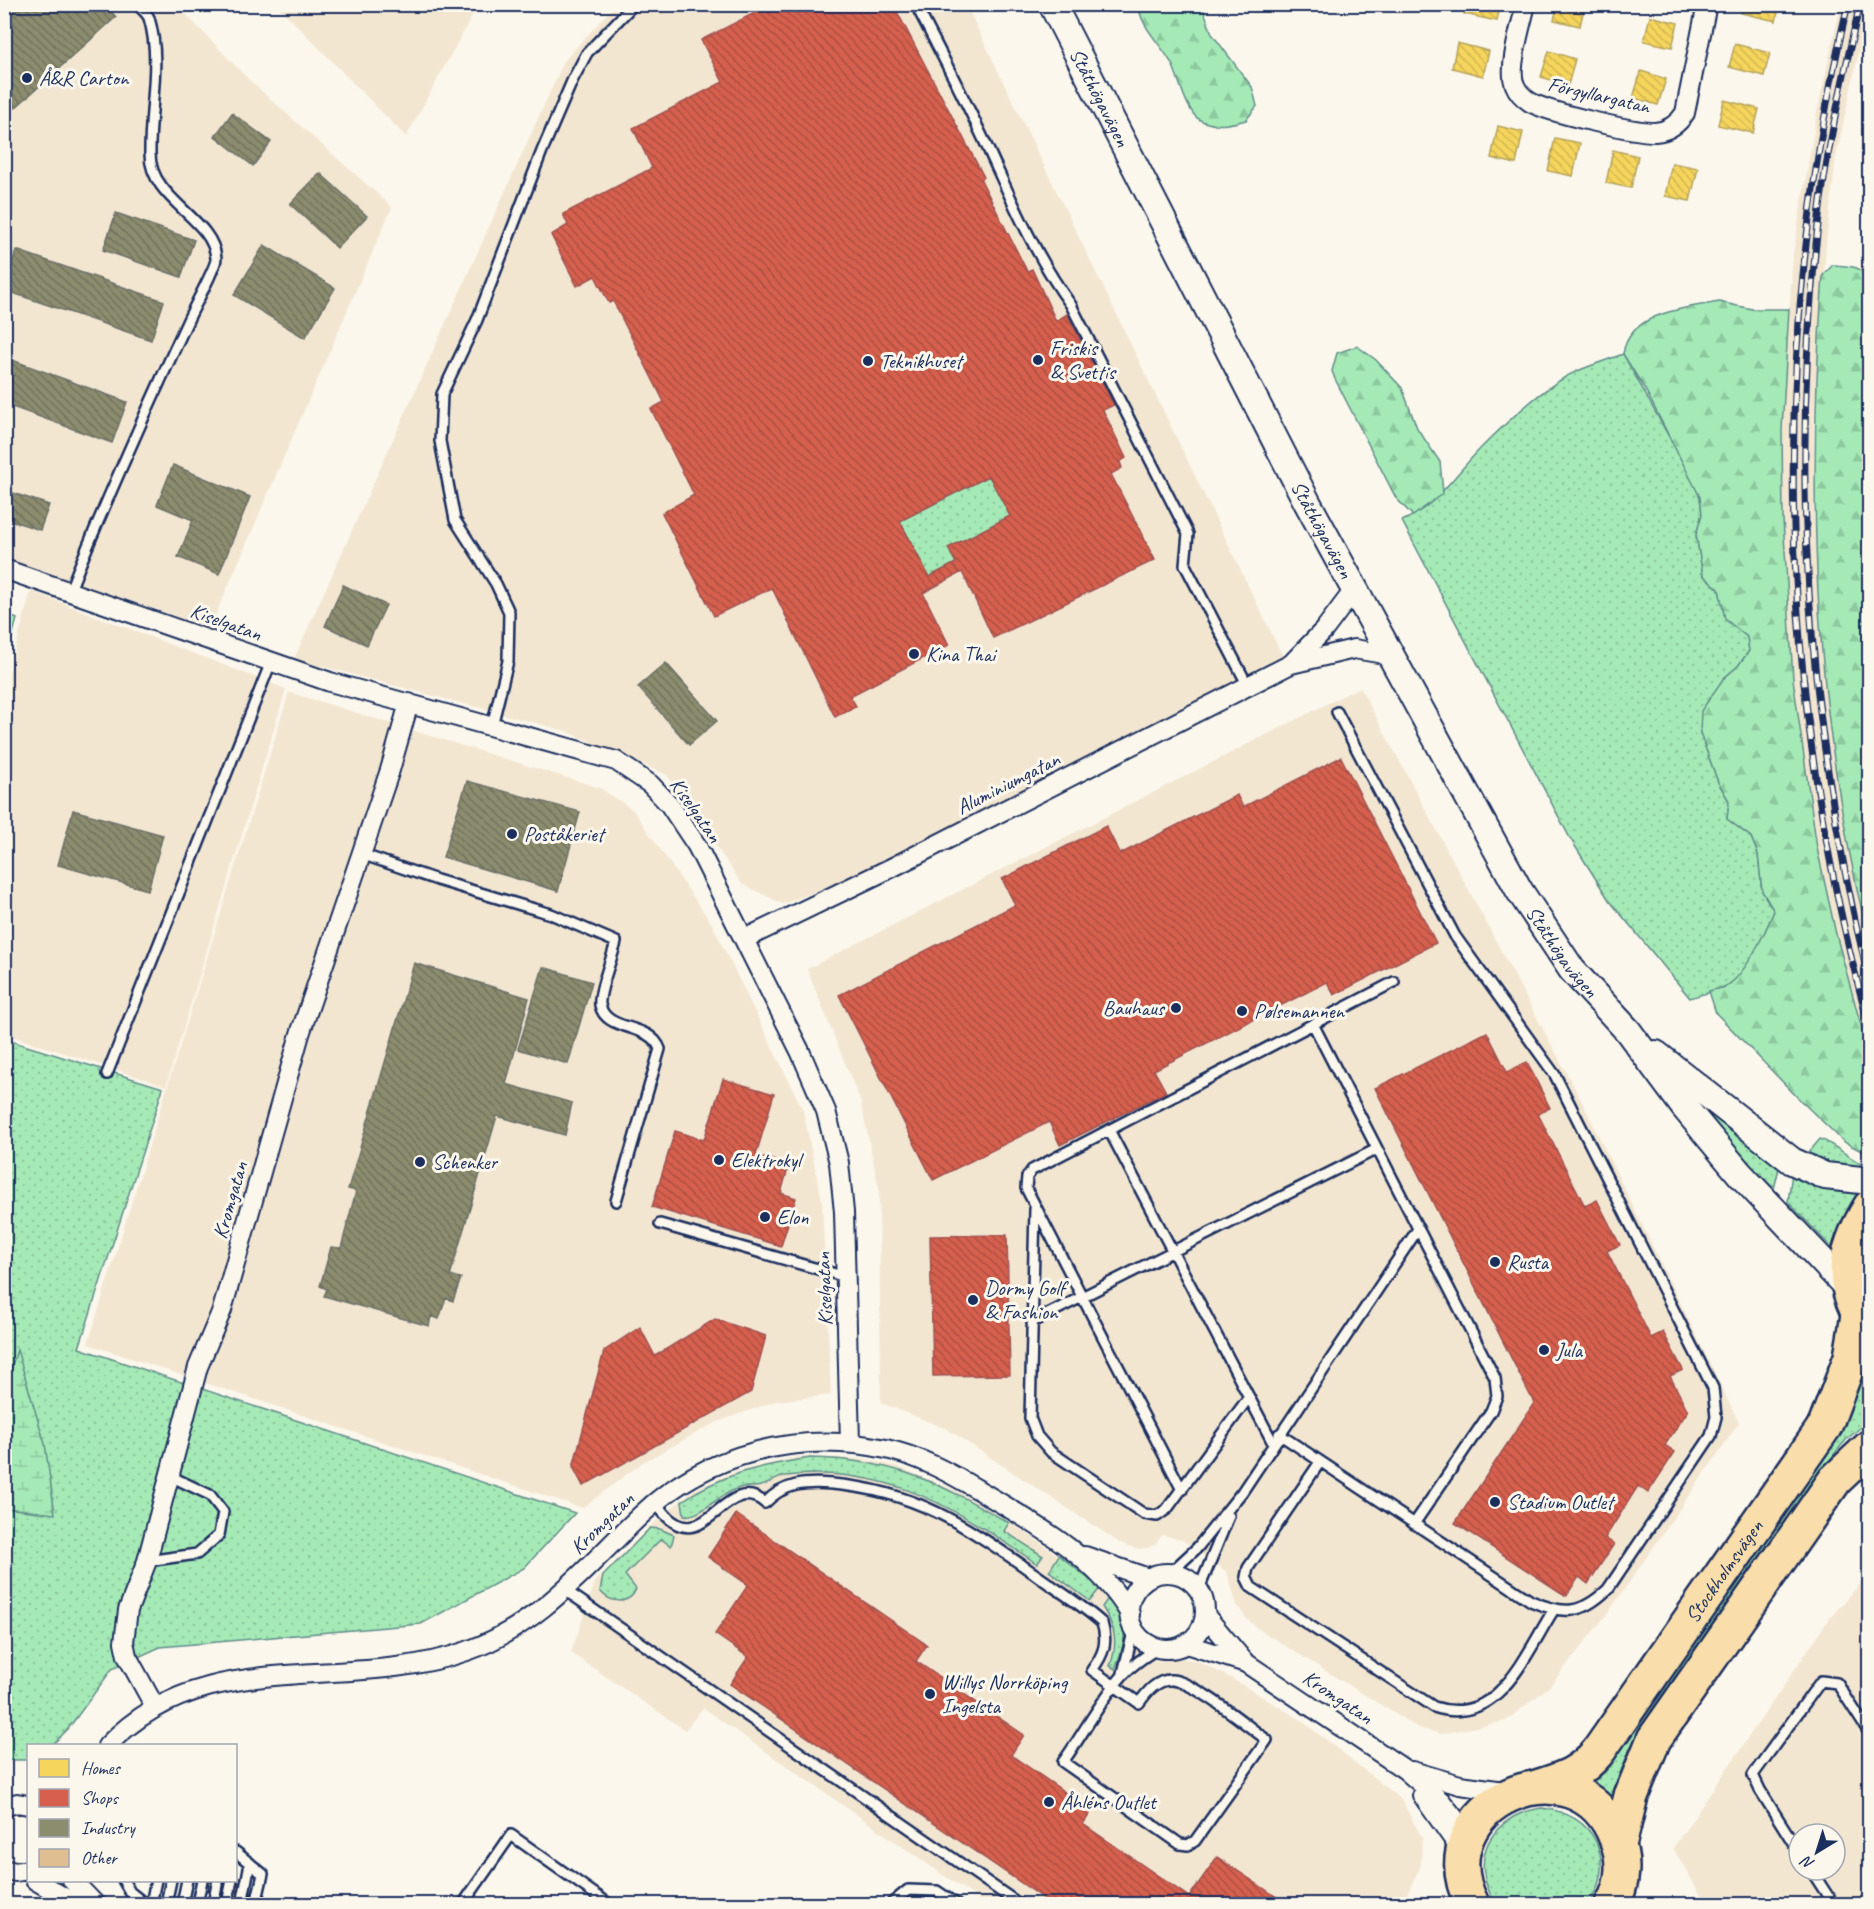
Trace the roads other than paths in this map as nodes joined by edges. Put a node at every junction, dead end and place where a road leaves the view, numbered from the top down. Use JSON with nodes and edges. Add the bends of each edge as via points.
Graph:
{"nodes":[{"id":1,"x":137,"y":4,"type":"edge"},
{"id":2,"x":634,"y":4,"type":"edge"},
{"id":3,"x":1052,"y":4,"type":"edge"},
{"id":4,"x":1526,"y":4,"type":"edge"},
{"id":5,"x":1707,"y":4,"type":"edge"},
{"id":6,"x":919,"y":11,"type":"dead end"},
{"id":7,"x":4,"y":568,"type":"edge"},
{"id":8,"x":70,"y":590,"type":"junction"},
{"id":9,"x":1354,"y":590,"type":"junction"},
{"id":10,"x":1390,"y":655,"type":"junction"},
{"id":11,"x":271,"y":662,"type":"junction"},
{"id":12,"x":1291,"y":664,"type":"junction"},
{"id":13,"x":1248,"y":686,"type":"junction"},
{"id":14,"x":409,"y":703,"type":"junction"},
{"id":15,"x":1337,"y":712,"type":"dead end"},
{"id":16,"x":492,"y":726,"type":"junction"},
{"id":17,"x":361,"y":854,"type":"junction"},
{"id":18,"x":744,"y":939,"type":"junction"},
{"id":19,"x":1394,"y":982,"type":"dead end"},
{"id":20,"x":1313,"y":1024,"type":"junction"},
{"id":21,"x":1628,"y":1031,"type":"junction"},
{"id":22,"x":107,"y":1074,"type":"dead end"},
{"id":23,"x":1109,"y":1130,"type":"junction"},
{"id":24,"x":1377,"y":1149,"type":"junction"},
{"id":25,"x":1869,"y":1181,"type":"edge"},
{"id":26,"x":616,"y":1201,"type":"dead end"},
{"id":27,"x":1035,"y":1206,"type":"junction"},
{"id":28,"x":1869,"y":1207,"type":"edge"},
{"id":29,"x":660,"y":1224,"type":"dead end"},
{"id":30,"x":1418,"y":1229,"type":"junction"},
{"id":31,"x":1173,"y":1252,"type":"junction"},
{"id":32,"x":846,"y":1277,"type":"junction"},
{"id":33,"x":1082,"y":1298,"type":"junction"},
{"id":34,"x":1858,"y":1312,"type":"edge"},
{"id":35,"x":1032,"y":1322,"type":"junction"},
{"id":36,"x":1249,"y":1397,"type":"junction"},
{"id":37,"x":1279,"y":1434,"type":"junction"},
{"id":38,"x":850,"y":1443,"type":"junction"},
{"id":39,"x":1273,"y":1443,"type":"junction"},
{"id":40,"x":1869,"y":1447,"type":"edge"},
{"id":41,"x":1320,"y":1461,"type":"junction"},
{"id":42,"x":170,"y":1476,"type":"junction"},
{"id":43,"x":1182,"y":1490,"type":"junction"},
{"id":44,"x":1242,"y":1492,"type":"junction"},
{"id":45,"x":656,"y":1503,"type":"junction"},
{"id":46,"x":1414,"y":1524,"type":"junction"},
{"id":47,"x":1070,"y":1550,"type":"junction"},
{"id":48,"x":147,"y":1562,"type":"junction"},
{"id":49,"x":1170,"y":1573,"type":"junction"},
{"id":50,"x":1148,"y":1578,"type":"junction"},
{"id":51,"x":1199,"y":1589,"type":"junction"},
{"id":52,"x":565,"y":1590,"type":"junction"},
{"id":53,"x":1553,"y":1611,"type":"junction"},
{"id":54,"x":1205,"y":1615,"type":"junction"},
{"id":55,"x":1132,"y":1621,"type":"junction"},
{"id":56,"x":1186,"y":1644,"type":"junction"},
{"id":57,"x":1158,"y":1648,"type":"junction"},
{"id":58,"x":1246,"y":1664,"type":"junction"},
{"id":59,"x":1123,"y":1675,"type":"junction"},
{"id":60,"x":1115,"y":1686,"type":"junction"},
{"id":61,"x":154,"y":1707,"type":"junction"},
{"id":62,"x":1869,"y":1734,"type":"edge"},
{"id":63,"x":114,"y":1743,"type":"edge"},
{"id":64,"x":1404,"y":1769,"type":"junction"},
{"id":65,"x":1525,"y":1790,"type":"junction"},
{"id":66,"x":1787,"y":1833,"type":"edge"},
{"id":67,"x":1619,"y":1845,"type":"junction"},
{"id":68,"x":237,"y":1856,"type":"edge"},
{"id":69,"x":250,"y":1863,"type":"junction"},
{"id":70,"x":1465,"y":1875,"type":"edge"},
{"id":71,"x":36,"y":1882,"type":"edge"},
{"id":72,"x":73,"y":1882,"type":"edge"},
{"id":73,"x":124,"y":1882,"type":"edge"},
{"id":74,"x":156,"y":1882,"type":"edge"},
{"id":75,"x":171,"y":1882,"type":"edge"},
{"id":76,"x":187,"y":1882,"type":"edge"},
{"id":77,"x":202,"y":1882,"type":"edge"},
{"id":78,"x":218,"y":1882,"type":"edge"},
{"id":79,"x":232,"y":1882,"type":"edge"},
{"id":80,"x":1819,"y":1882,"type":"edge"},
{"id":81,"x":1620,"y":1898,"type":"edge"},
{"id":82,"x":75,"y":1905,"type":"edge"},
{"id":83,"x":95,"y":1905,"type":"edge"},
{"id":84,"x":145,"y":1905,"type":"edge"},
{"id":85,"x":151,"y":1905,"type":"edge"},
{"id":86,"x":166,"y":1905,"type":"edge"},
{"id":87,"x":182,"y":1905,"type":"edge"},
{"id":88,"x":197,"y":1905,"type":"edge"},
{"id":89,"x":213,"y":1905,"type":"edge"},
{"id":90,"x":227,"y":1905,"type":"edge"},
{"id":91,"x":242,"y":1905,"type":"edge"},
{"id":92,"x":256,"y":1905,"type":"edge"},
{"id":93,"x":463,"y":1905,"type":"edge"},
{"id":94,"x":609,"y":1905,"type":"edge"},
{"id":95,"x":891,"y":1905,"type":"edge"},
{"id":96,"x":956,"y":1905,"type":"edge"},
{"id":97,"x":1019,"y":1905,"type":"edge"},
{"id":98,"x":1833,"y":1905,"type":"edge"}],
"edges":[{"from":1,"to":8,"type":"lane","via":[[148,16],[154,48],[150,156],[153,175],[206,235],[217,261]]},
{"from":2,"to":16,"type":"lane","via":[[586,53],[573,79],[477,320],[442,394],[440,441],[455,520],[509,612],[508,661]]},
{"from":3,"to":9,"type":"main road","name":"Ståthögavägen"},
{"from":4,"to":5,"type":"street","name":"Förgyllargatan","via":[[1512,72],[1522,96],[1590,120],[1655,132],[1678,123],[1684,113]]},
{"from":6,"to":13,"type":"lane","via":[[1026,233],[1071,305],[1188,534],[1185,565]]},
{"from":7,"to":8,"type":"street","name":"Kiselgatan"},
{"from":8,"to":11,"type":"street","name":"Kiselgatan"},
{"from":9,"to":10,"type":"main road","name":"Ståthögavägen"},
{"from":9,"to":12,"type":"street","name":"Aluminiumgatan","via":[[1324,630]]},
{"from":10,"to":12,"type":"street","name":"Aluminiumgatan","via":[[1366,650],[1340,651]]},
{"from":10,"to":21,"type":"main road","name":"Ståthögavägen","via":[[1545,933],[1572,970]]},
{"from":11,"to":14,"type":"street","name":"Kiselgatan"},
{"from":11,"to":22,"type":"lane"},
{"from":12,"to":13,"type":"street","name":"Aluminiumgatan"},
{"from":13,"to":18,"type":"street","name":"Aluminiumgatan"},
{"from":14,"to":16,"type":"street","name":"Kiselgatan"},
{"from":14,"to":17,"type":"street","name":"Kromgatan"},
{"from":15,"to":53,"type":"lane","via":[[1455,936],[1555,1075],[1713,1388],[1716,1417],[1711,1436],[1608,1589],[1594,1603],[1576,1610]]},
{"from":16,"to":18,"type":"street","name":"Kiselgatan","via":[[616,761],[650,784],[669,804],[697,846]]},
{"from":17,"to":26,"type":"lane","via":[[551,914],[616,942],[600,1003],[604,1014],[612,1021],[647,1032],[660,1049]]},
{"from":17,"to":42,"type":"street","name":"Kromgatan","via":[[300,1034],[222,1310],[198,1367]]},
{"from":18,"to":32,"type":"street","name":"Kiselgatan","via":[[826,1111],[839,1163]]},
{"from":19,"to":20,"type":"lane"},
{"from":20,"to":23,"type":"lane"},
{"from":20,"to":24,"type":"lane"},
{"from":21,"to":25,"type":"main road","name":"Ståthögavägen","via":[[1792,1161],[1825,1176]]},
{"from":21,"to":34,"type":"main road","name":"Ståthögavägen","via":[[1685,1108]]},
{"from":23,"to":27,"type":"lane","via":[[1032,1170],[1026,1188]]},
{"from":23,"to":31,"type":"lane"},
{"from":24,"to":30,"type":"lane"},
{"from":24,"to":31,"type":"lane"},
{"from":27,"to":33,"type":"lane"},
{"from":27,"to":35,"type":"lane"},
{"from":28,"to":34,"type":"highway","name":"Stockholmsvägen","via":[[1853,1234],[1847,1270]]},
{"from":29,"to":32,"type":"lane"},
{"from":30,"to":37,"type":"lane"},
{"from":30,"to":46,"type":"lane","via":[[1495,1378],[1497,1395],[1491,1411]]},
{"from":31,"to":33,"type":"lane"},
{"from":31,"to":36,"type":"lane"},
{"from":32,"to":38,"type":"street","name":"Kiselgatan"},
{"from":33,"to":35,"type":"lane"},
{"from":33,"to":43,"type":"lane"},
{"from":34,"to":65,"type":"highway","name":"Stockholmsvägen","via":[[1851,1357],[1825,1426],[1599,1752],[1576,1773]]},
{"from":35,"to":43,"type":"lane","via":[[1030,1418],[1037,1436],[1051,1452],[1144,1514],[1157,1516]]},
{"from":36,"to":39,"type":"lane"},
{"from":36,"to":43,"type":"lane"},
{"from":37,"to":39,"type":"lane"},
{"from":37,"to":41,"type":"lane"},
{"from":38,"to":45,"type":"street","name":"Kromgatan","via":[[795,1444],[748,1453],[689,1478]]},
{"from":38,"to":47,"type":"street","name":"Kromgatan","via":[[889,1449],[938,1467]]},
{"from":39,"to":44,"type":"lane"},
{"from":40,"to":67,"type":"highway","name":"Stockholmsvägen","via":[[1835,1480],[1654,1739],[1631,1796]]},
{"from":41,"to":46,"type":"lane"},
{"from":41,"to":53,"type":"lane","via":[[1248,1568],[1246,1577],[1251,1587],[1434,1707],[1463,1713],[1486,1705],[1501,1692]]},
{"from":42,"to":48,"type":"street","name":"Kromgatan"},
{"from":42,"to":48,"type":"lane","via":[[210,1495],[223,1512],[219,1535],[197,1554]]},
{"from":44,"to":49,"type":"lane","via":[[1197,1548]]},
{"from":44,"to":51,"type":"lane","via":[[1213,1550]]},
{"from":45,"to":52,"type":"street","name":"Kromgatan"},
{"from":45,"to":60,"type":"lane","via":[[670,1521],[691,1527],[714,1515],[727,1502],[748,1495],[765,1503],[790,1485],[860,1486],[899,1495],[977,1534],[1102,1623],[1105,1645],[1092,1670]]},
{"from":46,"to":53,"type":"lane","via":[[1531,1601]]},
{"from":47,"to":50,"type":"street","name":"Kromgatan"},
{"from":47,"to":55,"type":"street","name":"Kromgatan","via":[[1109,1584]]},
{"from":48,"to":61,"type":"street","name":"Kromgatan","via":[[128,1611],[124,1642],[127,1656]]},
{"from":49,"to":50,"type":"street"},
{"from":49,"to":51,"type":"street","via":[[1181,1575]]},
{"from":50,"to":55,"type":"street","via":[[1134,1593]]},
{"from":51,"to":54,"type":"street"},
{"from":52,"to":61,"type":"street","name":"Kromgatan","via":[[501,1637],[442,1659],[416,1665],[213,1684]]},
{"from":52,"to":97,"type":"lane"},
{"from":54,"to":56,"type":"street","via":[[1202,1627]]},
{"from":54,"to":58,"type":"street","name":"Kromgatan"},
{"from":55,"to":57,"type":"street","via":[[1145,1641]]},
{"from":55,"to":59,"type":"lane"},
{"from":56,"to":57,"type":"street"},
{"from":56,"to":58,"type":"street","name":"Kromgatan"},
{"from":57,"to":59,"type":"lane"},
{"from":58,"to":64,"type":"street","name":"Kromgatan"},
{"from":59,"to":60,"type":"lane"},
{"from":60,"to":60,"type":"lane","via":[[1063,1762],[1180,1844],[1188,1845],[1195,1841],[1267,1740],[1186,1684],[1170,1680],[1156,1684],[1139,1703]]},
{"from":61,"to":63,"type":"street","name":"Kromgatan"},
{"from":62,"to":66,"type":"lane","via":[[1837,1683],[1821,1681],[1753,1774]]},
{"from":64,"to":65,"type":"street","name":"Kromgatan","via":[[1460,1785]]},
{"from":64,"to":70,"type":"street","name":"Kromgatan","via":[[1441,1801]]},
{"from":65,"to":67,"type":"highway","via":[[1553,1787],[1582,1797],[1605,1818]]},
{"from":65,"to":70,"type":"highway","name":"Stockholmsvägen","via":[[1484,1811]]},
{"from":67,"to":81,"type":"highway"},
{"from":68,"to":69,"type":"lane"},
{"from":69,"to":91,"type":"lane"},
{"from":69,"to":92,"type":"lane","via":[[263,1874]]},
{"from":71,"to":82,"type":"street"},
{"from":72,"to":83,"type":"street"},
{"from":73,"to":84,"type":"lane"},
{"from":74,"to":85,"type":"lane"},
{"from":75,"to":86,"type":"lane"},
{"from":76,"to":87,"type":"lane"},
{"from":77,"to":88,"type":"lane"},
{"from":78,"to":89,"type":"lane"},
{"from":79,"to":90,"type":"lane"},
{"from":80,"to":98,"type":"lane"},
{"from":93,"to":94,"type":"lane","via":[[511,1835]]},
{"from":95,"to":96,"type":"lane","via":[[908,1890],[937,1891]]}]}
